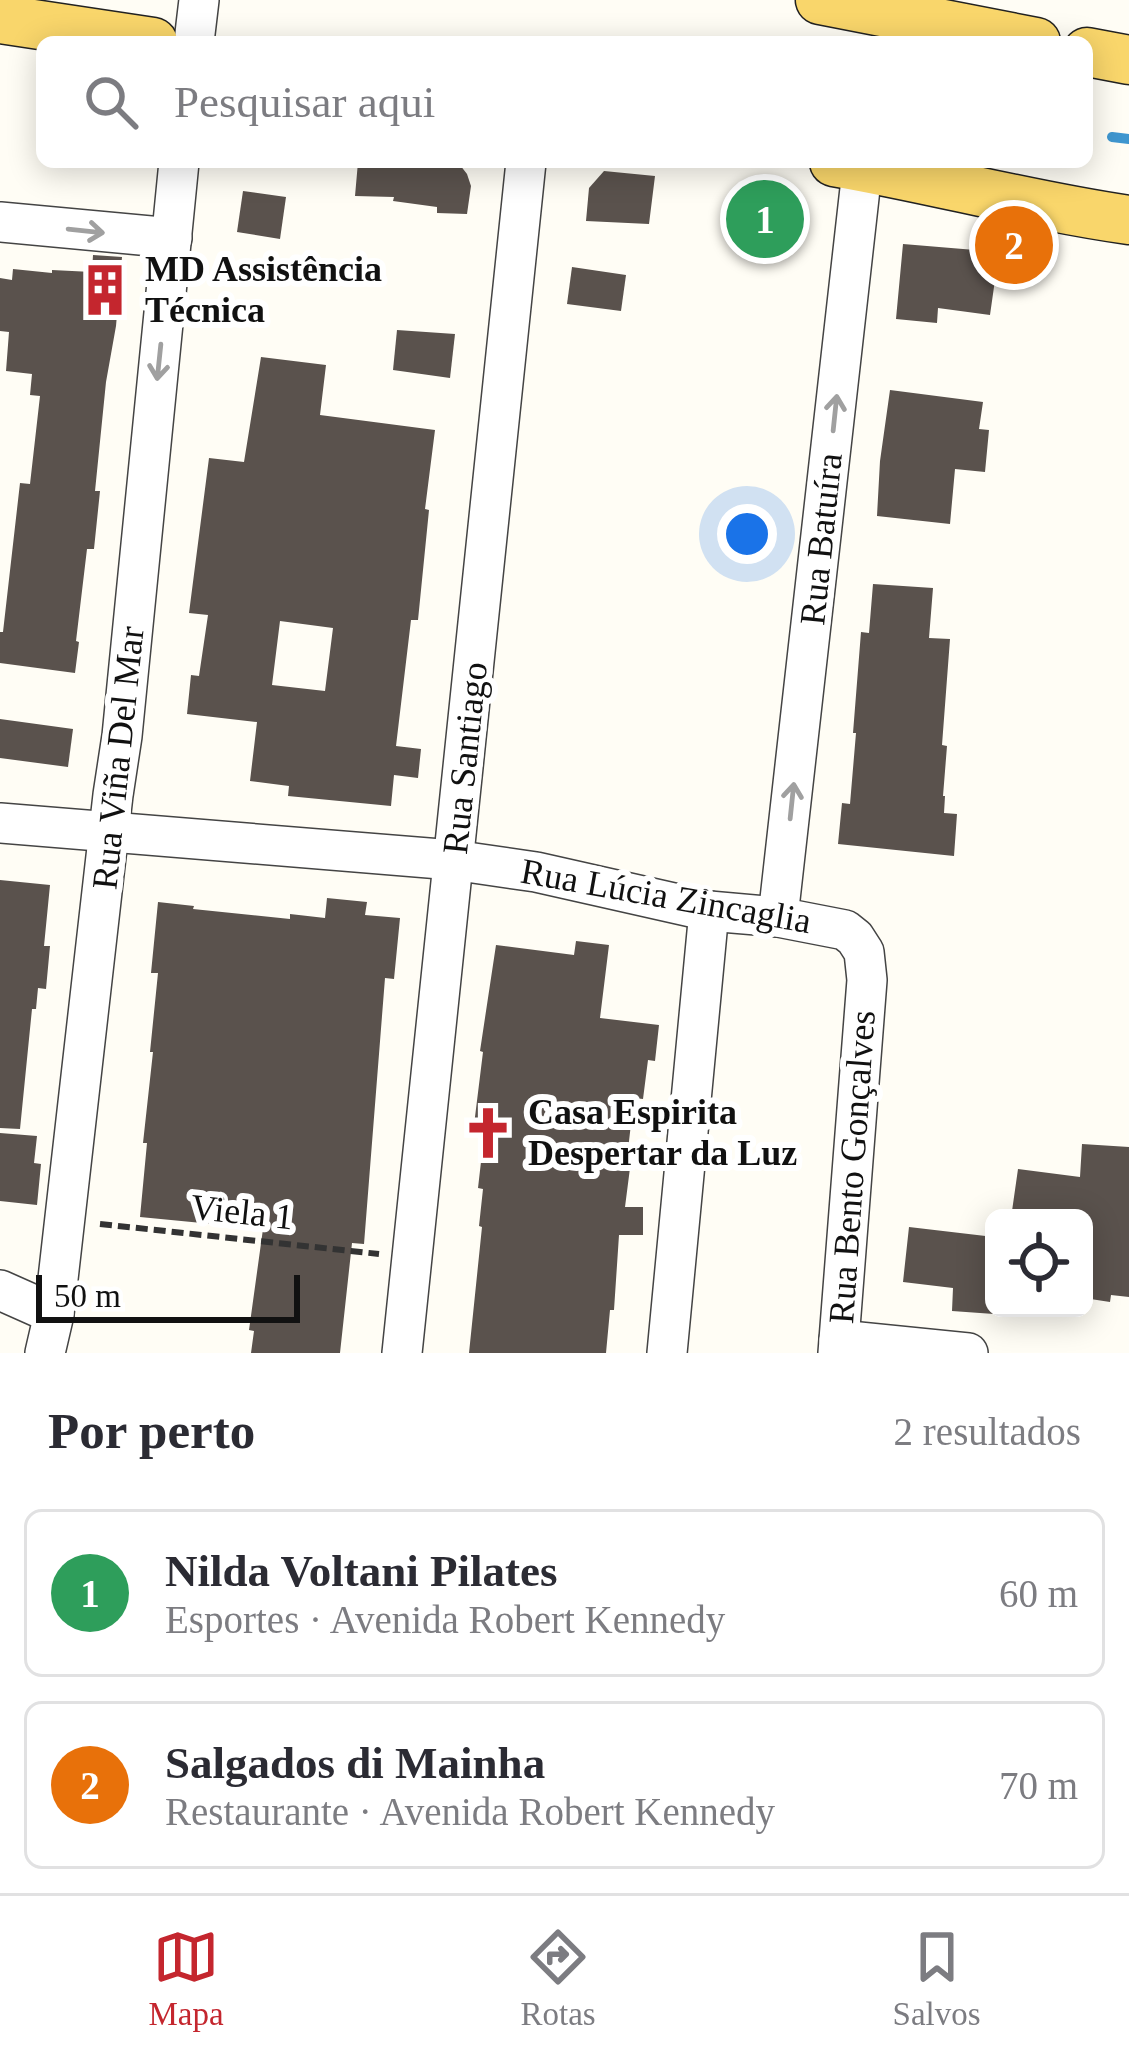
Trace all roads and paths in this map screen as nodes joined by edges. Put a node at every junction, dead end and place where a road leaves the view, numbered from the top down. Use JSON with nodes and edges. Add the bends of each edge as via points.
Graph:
{"nodes":[{"id":1,"x":199,"y":0,"type":"edge"},
{"id":2,"x":820,"y":0,"type":"edge"},
{"id":3,"x":878,"y":18,"type":"edge"},
{"id":4,"x":0,"y":19,"type":"edge"},
{"id":5,"x":113,"y":36,"type":"edge"},
{"id":6,"x":195,"y":36,"type":"edge"},
{"id":7,"x":996,"y":36,"type":"edge"},
{"id":8,"x":1093,"y":53,"type":"edge"},
{"id":9,"x":1129,"y":60,"type":"edge"},
{"id":10,"x":1093,"y":78,"type":"edge"},
{"id":11,"x":1129,"y":85,"type":"edge"},
{"id":12,"x":178,"y":168,"type":"edge"},
{"id":13,"x":525,"y":168,"type":"edge"},
{"id":14,"x":854,"y":168,"type":"edge"},
{"id":15,"x":893,"y":168,"type":"edge"},
{"id":16,"x":1018,"y":181,"type":"edge"},
{"id":17,"x":1129,"y":220,"type":"edge"},
{"id":18,"x":0,"y":222,"type":"edge"},
{"id":19,"x":172,"y":238,"type":"junction"},
{"id":20,"x":0,"y":823,"type":"edge"},
{"id":21,"x":109,"y":834,"type":"junction"},
{"id":22,"x":453,"y":860,"type":"junction"},
{"id":23,"x":710,"y":910,"type":"junction"},
{"id":24,"x":778,"y":917,"type":"junction"},
{"id":25,"x":867,"y":980,"type":"joint"},
{"id":26,"x":66,"y":1221,"type":"junction"},
{"id":27,"x":413,"y":1258,"type":"junction"},
{"id":28,"x":0,"y":1290,"type":"edge"},
{"id":29,"x":54,"y":1314,"type":"junction"},
{"id":30,"x":838,"y":1346,"type":"edge"},
{"id":31,"x":45,"y":1353,"type":"edge"},
{"id":32,"x":402,"y":1353,"type":"edge"},
{"id":33,"x":667,"y":1353,"type":"edge"},
{"id":34,"x":968,"y":1353,"type":"edge"}],
"edges":[{"from":1,"to":6,"type":"street"},
{"from":2,"to":3,"type":"main road"},
{"from":3,"to":7,"type":"main road"},
{"from":4,"to":5,"type":"main road"},
{"from":8,"to":9,"type":"main road"},
{"from":10,"to":11,"type":"main road"},
{"from":12,"to":19,"type":"street","name":"Rua Viña Del Mar"},
{"from":13,"to":22,"type":"street","name":"Rua Santiago"},
{"from":24,"to":14,"type":"street","name":"Rua Batuíra","one_way":true},
{"from":15,"to":16,"type":"main road"},
{"from":16,"to":17,"type":"main road","via":[[1065,211]]},
{"from":18,"to":19,"type":"street","one_way":true},
{"from":19,"to":21,"type":"street","name":"Rua Viña Del Mar","one_way":true},
{"from":20,"to":21,"type":"street","name":"Rua Lúcia Zincaglia"},
{"from":21,"to":22,"type":"street","name":"Rua Lúcia Zincaglia"},
{"from":21,"to":26,"type":"street","name":"Rua Viña Del Mar"},
{"from":22,"to":23,"type":"street","name":"Rua Lúcia Zincaglia"},
{"from":22,"to":27,"type":"street","name":"Rua Santiago"},
{"from":23,"to":24,"type":"street","name":"Rua Lúcia Zincaglia"},
{"from":23,"to":33,"type":"street"},
{"from":24,"to":25,"type":"street","name":"Rua Lúcia Zincaglia","via":[[855,938]]},
{"from":25,"to":30,"type":"street","name":"Rua Bento Gonçalves"},
{"from":26,"to":27,"type":"path","name":"Viela 1"},
{"from":26,"to":29,"type":"street","name":"Rua Viña Del Mar"},
{"from":27,"to":32,"type":"street","name":"Rua Santiago"},
{"from":28,"to":29,"type":"street"},
{"from":29,"to":31,"type":"street","name":"Rua Viña Del Mar"},
{"from":30,"to":34,"type":"street"}]}
